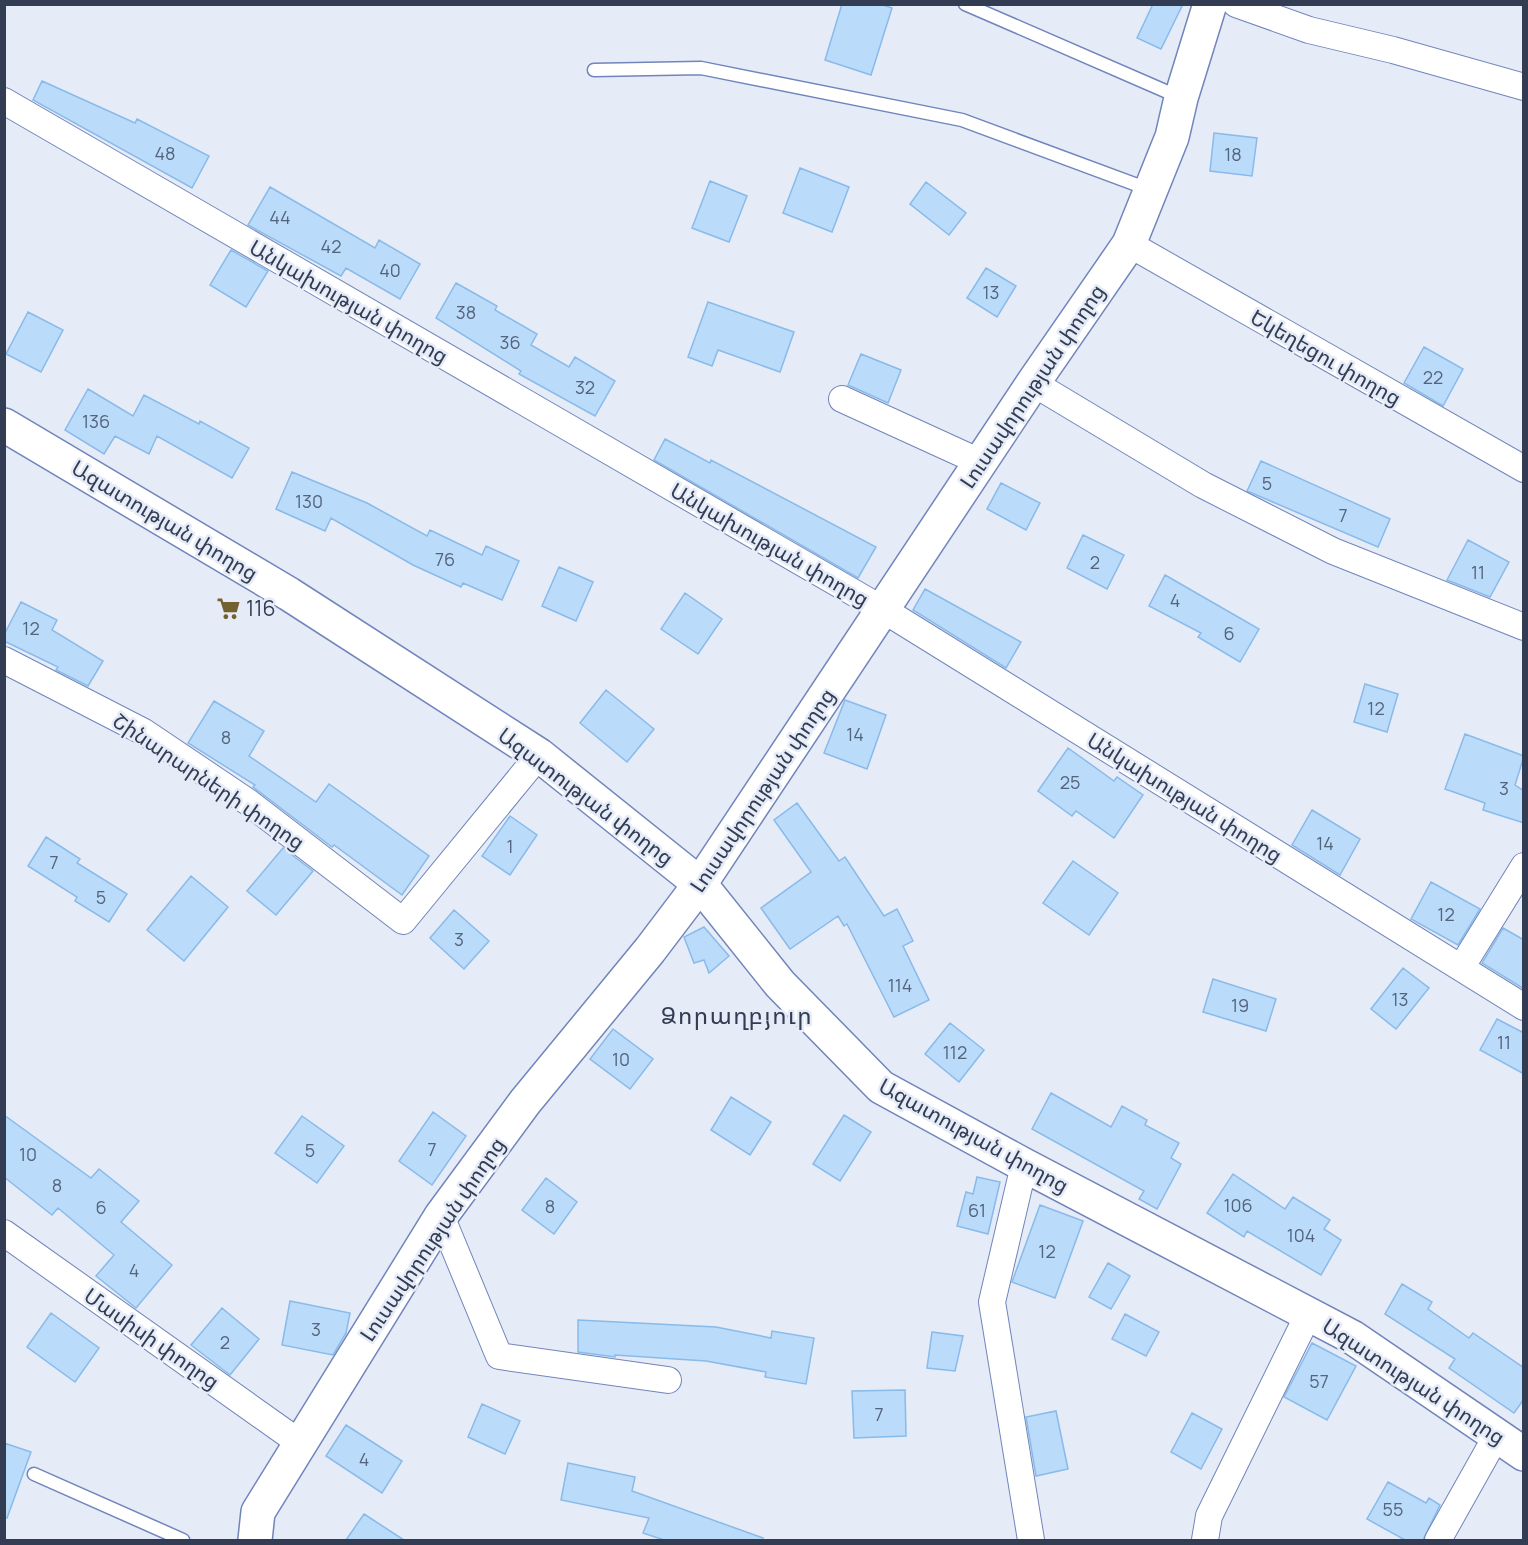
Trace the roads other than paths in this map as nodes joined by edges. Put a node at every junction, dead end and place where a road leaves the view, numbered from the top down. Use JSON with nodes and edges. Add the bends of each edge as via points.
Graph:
{"nodes":[{"id":1,"x":965,"y":4,"type":"edge"},
{"id":2,"x":1210,"y":4,"type":"edge"},
{"id":3,"x":1236,"y":4,"type":"edge"},
{"id":4,"x":594,"y":70,"type":"dead end"},
{"id":5,"x":1524,"y":87,"type":"edge"},
{"id":6,"x":1181,"y":98,"type":"junction"},
{"id":7,"x":4,"y":101,"type":"edge"},
{"id":8,"x":1152,"y":190,"type":"junction"},
{"id":9,"x":1129,"y":244,"type":"junction"},
{"id":10,"x":1032,"y":383,"type":"junction"},
{"id":11,"x":842,"y":399,"type":"dead end"},
{"id":12,"x":4,"y":425,"type":"edge"},
{"id":13,"x":980,"y":462,"type":"junction"},
{"id":14,"x":1524,"y":469,"type":"edge"},
{"id":15,"x":882,"y":609,"type":"junction"},
{"id":16,"x":1524,"y":627,"type":"edge"},
{"id":17,"x":4,"y":660,"type":"edge"},
{"id":18,"x":539,"y":755,"type":"junction"},
{"id":19,"x":1524,"y":866,"type":"edge"},
{"id":20,"x":700,"y":884,"type":"junction"},
{"id":21,"x":1461,"y":968,"type":"junction"},
{"id":22,"x":1524,"y":1007,"type":"edge"},
{"id":23,"x":1024,"y":1165,"type":"junction"},
{"id":24,"x":441,"y":1216,"type":"junction"},
{"id":25,"x":4,"y":1233,"type":"edge"},
{"id":26,"x":1309,"y":1313,"type":"junction"},
{"id":27,"x":668,"y":1380,"type":"dead end"},
{"id":28,"x":1497,"y":1436,"type":"junction"},
{"id":29,"x":300,"y":1443,"type":"junction"},
{"id":30,"x":1524,"y":1454,"type":"edge"},
{"id":31,"x":34,"y":1474,"type":"dead end"},
{"id":32,"x":183,"y":1540,"type":"edge"},
{"id":33,"x":255,"y":1540,"type":"edge"},
{"id":34,"x":1031,"y":1540,"type":"edge"},
{"id":35,"x":1205,"y":1540,"type":"edge"},
{"id":36,"x":1438,"y":1540,"type":"edge"}],
"edges":[{"from":1,"to":6,"type":"lane"},
{"from":2,"to":6,"type":"street","name":"Լուսավորության փողոց"},
{"from":3,"to":5,"type":"street","via":[[1309,30]]},
{"from":4,"to":8,"type":"lane","via":[[701,68],[962,120]]},
{"from":6,"to":8,"type":"street","name":"Լուսավորության փողոց","via":[[1172,138]]},
{"from":7,"to":15,"type":"street","name":"Անկախության փողոց"},
{"from":8,"to":9,"type":"street","name":"Լուսավորության փողոց"},
{"from":9,"to":10,"type":"street","name":"Լուսավորության փողոց"},
{"from":9,"to":14,"type":"street","name":"Եկեղեցու փողոց"},
{"from":10,"to":13,"type":"street","name":"Լուսավորության փողոց"},
{"from":10,"to":16,"type":"street","via":[[1203,485],[1323,546]]},
{"from":11,"to":13,"type":"street"},
{"from":12,"to":18,"type":"street","name":"Ազատության փողոց","via":[[289,594]]},
{"from":13,"to":15,"type":"street","name":"Լուսավորության փողոց"},
{"from":15,"to":20,"type":"street","name":"Լուսավորության փողոց"},
{"from":15,"to":21,"type":"street","name":"Անկախության փողոց"},
{"from":17,"to":18,"type":"street","name":"Շինարարների փողոց","via":[[144,732],[248,802],[403,921]]},
{"from":18,"to":20,"type":"street","name":"Ազատության փողոց"},
{"from":19,"to":21,"type":"street"},
{"from":20,"to":23,"type":"street","name":"Ազատության փողոց","via":[[780,984],[881,1087]]},
{"from":20,"to":24,"type":"street","name":"Լուսավորության փողոց","via":[[525,1102]]},
{"from":21,"to":22,"type":"street","name":"Անկախության փողոց"},
{"from":23,"to":26,"type":"street","name":"Ազատության փողոց"},
{"from":23,"to":34,"type":"street","via":[[992,1302]]},
{"from":24,"to":27,"type":"street","via":[[499,1356]]},
{"from":24,"to":29,"type":"street","name":"Լուսավորության փողոց"},
{"from":25,"to":29,"type":"street","name":"Մասիսի փողոց"},
{"from":26,"to":28,"type":"street","name":"Ազատության փողոց","via":[[1352,1336]]},
{"from":26,"to":35,"type":"street","via":[[1209,1516]]},
{"from":28,"to":30,"type":"street","name":"Ազատության փողոց"},
{"from":28,"to":36,"type":"street"},
{"from":29,"to":33,"type":"street","name":"Լուսավորության փողոց","via":[[258,1512]]},
{"from":31,"to":32,"type":"lane"}]}
